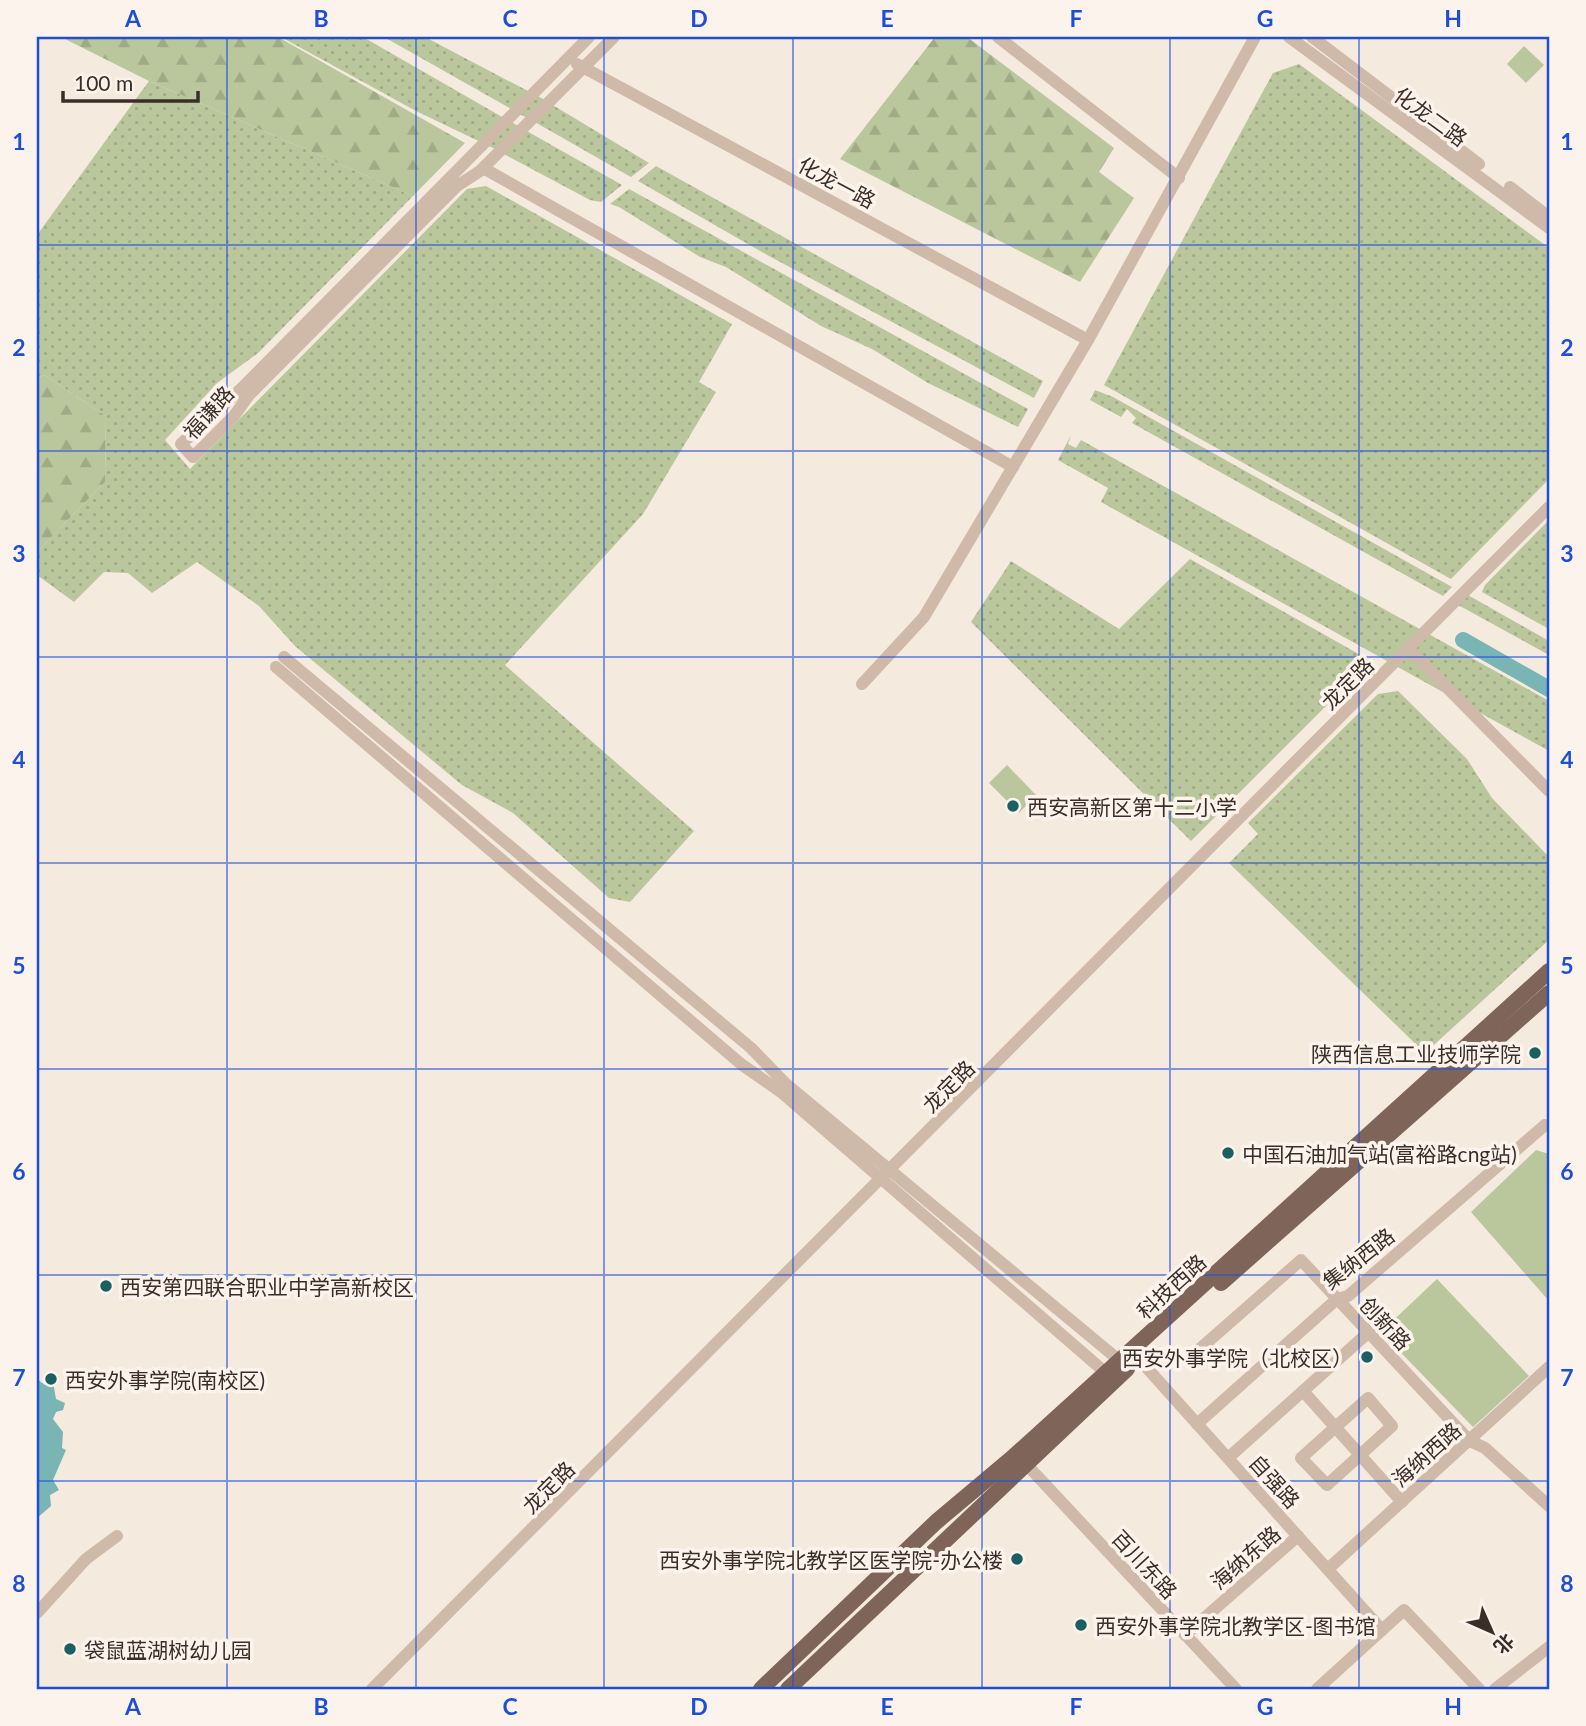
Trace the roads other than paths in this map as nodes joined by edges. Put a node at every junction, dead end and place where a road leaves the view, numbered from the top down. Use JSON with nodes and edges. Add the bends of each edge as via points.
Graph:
{"nodes":[{"id":1,"x":589,"y":37,"type":"edge"},
{"id":2,"x":614,"y":37,"type":"edge"},
{"id":3,"x":998,"y":37,"type":"edge"},
{"id":4,"x":1255,"y":37,"type":"edge"},
{"id":5,"x":1289,"y":37,"type":"edge"},
{"id":6,"x":1312,"y":37,"type":"edge"},
{"id":7,"x":567,"y":59,"type":"junction"},
{"id":8,"x":583,"y":68,"type":"junction"},
{"id":9,"x":483,"y":168,"type":"junction"},
{"id":10,"x":1179,"y":178,"type":"junction"},
{"id":11,"x":1549,"y":217,"type":"edge"},
{"id":12,"x":1549,"y":228,"type":"edge"},
{"id":13,"x":1088,"y":340,"type":"junction"},
{"id":14,"x":1013,"y":467,"type":"junction"},
{"id":15,"x":1549,"y":507,"type":"edge"},
{"id":16,"x":1409,"y":649,"type":"junction"},
{"id":17,"x":862,"y":684,"type":"dead end"},
{"id":18,"x":1549,"y":791,"type":"edge"},
{"id":19,"x":1549,"y":971,"type":"edge"},
{"id":20,"x":1549,"y":993,"type":"edge"},
{"id":21,"x":1545,"y":1125,"type":"dead end"},
{"id":22,"x":887,"y":1175,"type":"junction"},
{"id":23,"x":1337,"y":1298,"type":"junction"},
{"id":24,"x":1369,"y":1332,"type":"junction"},
{"id":25,"x":1194,"y":1354,"type":"dead end"},
{"id":26,"x":1138,"y":1358,"type":"junction"},
{"id":27,"x":1120,"y":1361,"type":"junction"},
{"id":28,"x":1549,"y":1367,"type":"edge"},
{"id":29,"x":1106,"y":1373,"type":"junction"},
{"id":30,"x":1303,"y":1391,"type":"junction"},
{"id":31,"x":1197,"y":1424,"type":"junction"},
{"id":32,"x":1335,"y":1427,"type":"junction"},
{"id":33,"x":1470,"y":1441,"type":"junction"},
{"id":34,"x":1360,"y":1455,"type":"junction"},
{"id":35,"x":1228,"y":1458,"type":"junction"},
{"id":36,"x":1027,"y":1465,"type":"junction"},
{"id":37,"x":1402,"y":1502,"type":"junction"},
{"id":38,"x":1549,"y":1506,"type":"edge"},
{"id":39,"x":117,"y":1536,"type":"dead end"},
{"id":40,"x":1298,"y":1536,"type":"junction"},
{"id":41,"x":1328,"y":1569,"type":"junction"},
{"id":42,"x":37,"y":1613,"type":"edge"},
{"id":43,"x":1382,"y":1630,"type":"junction"},
{"id":44,"x":1185,"y":1635,"type":"junction"},
{"id":45,"x":1549,"y":1647,"type":"edge"},
{"id":46,"x":779,"y":1671,"type":"junction"},
{"id":47,"x":767,"y":1687,"type":"edge"},
{"id":48,"x":794,"y":1687,"type":"edge"},
{"id":49,"x":372,"y":1689,"type":"edge"},
{"id":50,"x":1236,"y":1689,"type":"edge"},
{"id":51,"x":1317,"y":1689,"type":"edge"},
{"id":52,"x":1479,"y":1689,"type":"edge"},
{"id":53,"x":1495,"y":1689,"type":"edge"}],
"edges":[{"from":1,"to":7,"type":"street","name":"福谦路"},
{"from":2,"to":8,"type":"street","name":"福谦路"},
{"from":3,"to":10,"type":"street"},
{"from":4,"to":10,"type":"street"},
{"from":5,"to":12,"type":"street","name":"化龙二路"},
{"from":6,"to":11,"type":"street","name":"化龙二路"},
{"from":7,"to":8,"type":"street","name":"化龙一路"},
{"from":7,"to":9,"type":"street","name":"福谦路","via":[[181,444],[193,457],[457,186]]},
{"from":8,"to":9,"type":"street","name":"福谦路"},
{"from":8,"to":13,"type":"street","name":"化龙一路"},
{"from":9,"to":14,"type":"street"},
{"from":10,"to":13,"type":"street"},
{"from":13,"to":14,"type":"street"},
{"from":14,"to":17,"type":"street","via":[[924,617]]},
{"from":15,"to":16,"type":"street","name":"龙定路"},
{"from":16,"to":18,"type":"street"},
{"from":16,"to":22,"type":"street","name":"龙定路"},
{"from":19,"to":27,"type":"main road","name":"科技西路"},
{"from":20,"to":26,"type":"main road","name":"科技西路"},
{"from":21,"to":23,"type":"street","name":"集纳西路","via":[[1348,1296]]},
{"from":22,"to":22,"type":"street","via":[[751,1048],[280,662],[741,1064]]},
{"from":22,"to":27,"type":"street"},
{"from":22,"to":29,"type":"street"},
{"from":22,"to":49,"type":"street","name":"龙定路"},
{"from":23,"to":24,"type":"street","name":"创新路"},
{"from":23,"to":25,"type":"street","name":"创新路","via":[[1301,1260]]},
{"from":23,"to":31,"type":"street","name":"集纳西路"},
{"from":24,"to":30,"type":"street"},
{"from":24,"to":33,"type":"street","name":"创新路"},
{"from":26,"to":31,"type":"street","name":"自强路"},
{"from":26,"to":36,"type":"main road","name":"科技西路"},
{"from":27,"to":29,"type":"main road","name":"科技西路"},
{"from":28,"to":33,"type":"street","name":"海纳西路"},
{"from":29,"to":46,"type":"main road","name":"科技西路","via":[[936,1522]]},
{"from":30,"to":32,"type":"street"},
{"from":30,"to":35,"type":"street"},
{"from":31,"to":35,"type":"street","name":"自强路"},
{"from":32,"to":34,"type":"street"},
{"from":32,"to":34,"type":"street","via":[[1367,1398],[1376,1408],[1392,1426]]},
{"from":32,"to":34,"type":"street","via":[[1301,1458],[1326,1485]]},
{"from":33,"to":37,"type":"street","name":"海纳西路"},
{"from":33,"to":38,"type":"street","name":"创新路","via":[[1485,1448]]},
{"from":34,"to":37,"type":"street"},
{"from":35,"to":40,"type":"street","name":"自强路"},
{"from":36,"to":44,"type":"street","name":"百川东路"},
{"from":36,"to":48,"type":"main road","name":"科技西路"},
{"from":37,"to":41,"type":"street","name":"海纳西路"},
{"from":39,"to":42,"type":"street","via":[[86,1559]]},
{"from":40,"to":41,"type":"street","name":"自强路"},
{"from":40,"to":44,"type":"street","name":"海纳东路"},
{"from":41,"to":43,"type":"street","name":"自强路"},
{"from":43,"to":51,"type":"street"},
{"from":43,"to":52,"type":"street","via":[[1404,1610]]},
{"from":44,"to":50,"type":"street","name":"百川东路"},
{"from":45,"to":53,"type":"street"},
{"from":46,"to":47,"type":"main road","name":"科技西路"},
{"from":46,"to":48,"type":"street"}]}
